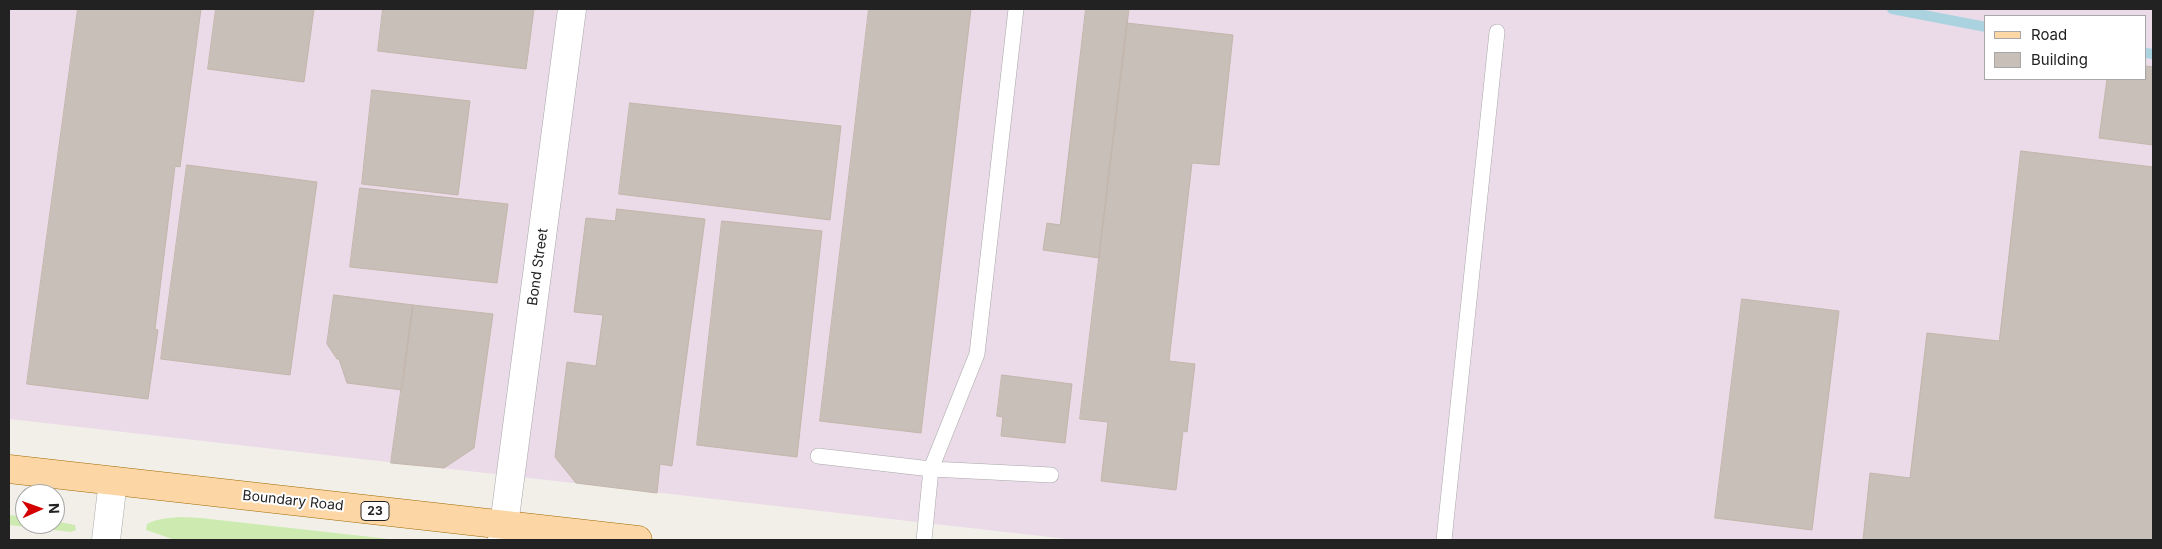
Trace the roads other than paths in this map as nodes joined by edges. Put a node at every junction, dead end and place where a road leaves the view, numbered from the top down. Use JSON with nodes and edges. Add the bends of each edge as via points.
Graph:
{"nodes":[{"id":1,"x":572,"y":9,"type":"edge"},
{"id":2,"x":1016,"y":9,"type":"edge"},
{"id":3,"x":1497,"y":32,"type":"dead end"},
{"id":4,"x":818,"y":456,"type":"dead end"},
{"id":5,"x":9,"y":468,"type":"edge"},
{"id":6,"x":931,"y":470,"type":"junction"},
{"id":7,"x":1051,"y":475,"type":"dead end"},
{"id":8,"x":113,"y":481,"type":"junction"},
{"id":9,"x":503,"y":533,"type":"edge"},
{"id":10,"x":106,"y":540,"type":"edge"},
{"id":11,"x":638,"y":540,"type":"edge"},
{"id":12,"x":924,"y":540,"type":"edge"},
{"id":13,"x":1444,"y":540,"type":"edge"}],
"edges":[{"from":1,"to":9,"type":"street","name":"Bond Street"},
{"from":2,"to":6,"type":"lane","via":[[977,354]]},
{"from":3,"to":13,"type":"lane"},
{"from":4,"to":6,"type":"lane"},
{"from":5,"to":8,"type":"main road","name":"Boundary Road","number":"23"},
{"from":6,"to":7,"type":"lane"},
{"from":6,"to":12,"type":"lane"},
{"from":8,"to":9,"type":"main road","name":"Boundary Road","number":"23"},
{"from":8,"to":10,"type":"street"},
{"from":9,"to":11,"type":"main road","name":"Boundary Road","number":"23"}]}
